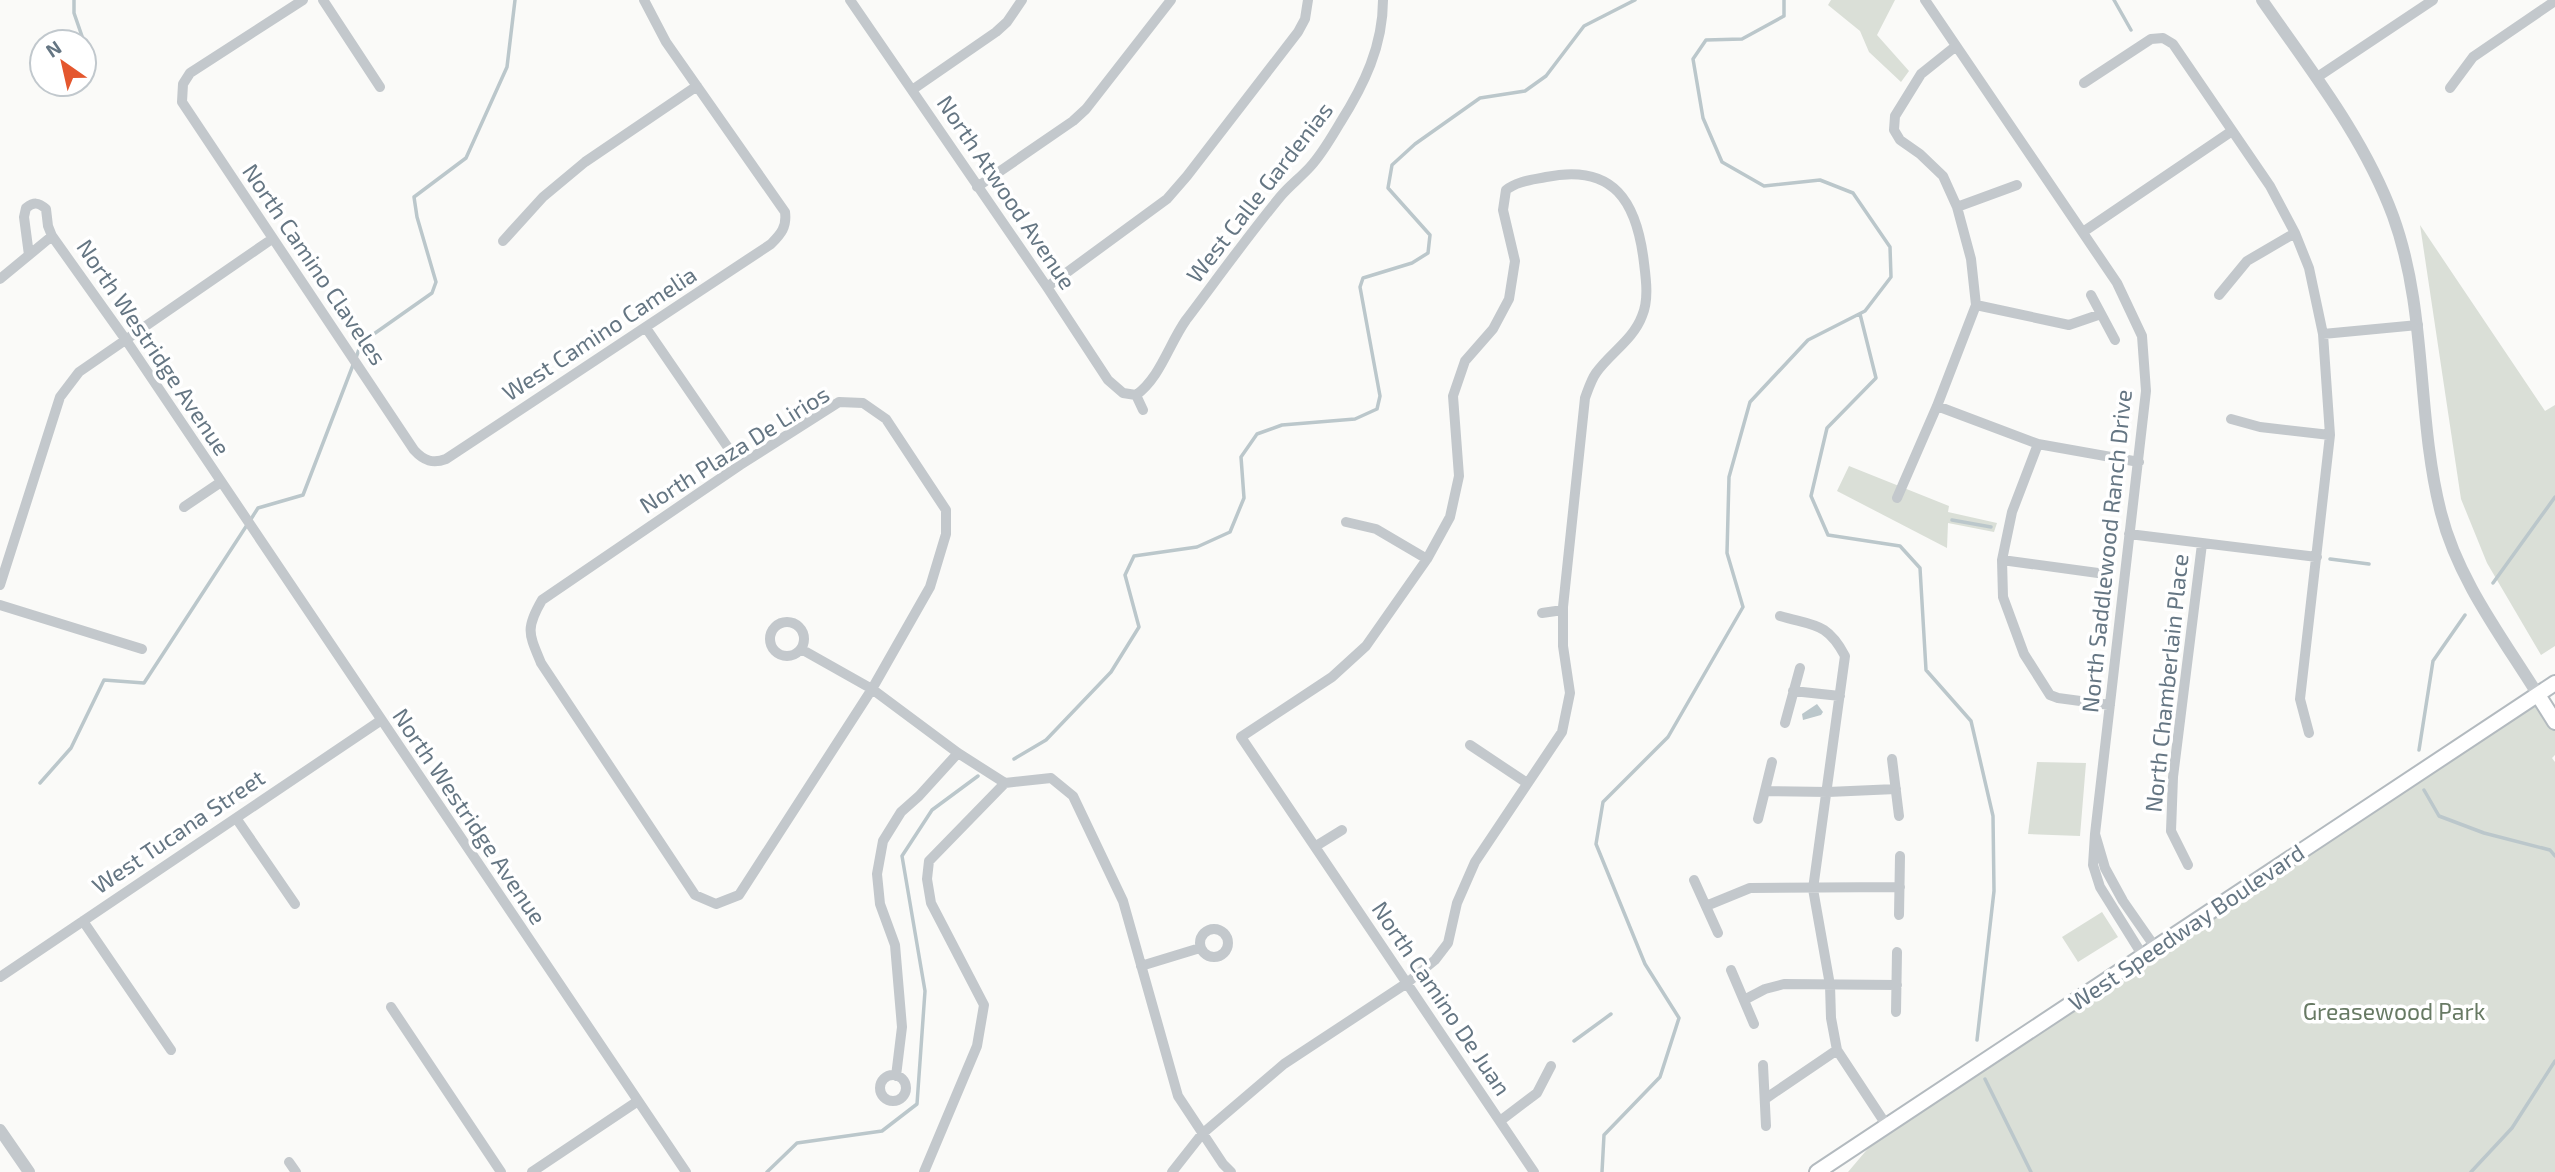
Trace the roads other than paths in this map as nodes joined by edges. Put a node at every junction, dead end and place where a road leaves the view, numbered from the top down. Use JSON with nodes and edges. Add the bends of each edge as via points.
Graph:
{"nodes":[{"id":1,"x":303,"y":0,"type":"edge"},
{"id":2,"x":323,"y":0,"type":"edge"},
{"id":3,"x":644,"y":0,"type":"edge"},
{"id":4,"x":850,"y":0,"type":"edge"},
{"id":5,"x":1022,"y":0,"type":"edge"},
{"id":6,"x":1171,"y":0,"type":"edge"},
{"id":7,"x":1308,"y":0,"type":"edge"},
{"id":8,"x":1383,"y":0,"type":"edge"},
{"id":9,"x":1924,"y":0,"type":"edge"},
{"id":10,"x":2262,"y":0,"type":"edge"},
{"id":11,"x":2432,"y":0,"type":"edge"},
{"id":12,"x":2555,"y":1,"type":"edge"},
{"id":13,"x":1956,"y":46,"type":"junction"},
{"id":14,"x":2316,"y":78,"type":"junction"},
{"id":15,"x":2084,"y":83,"type":"dead end"},
{"id":16,"x":697,"y":86,"type":"junction"},
{"id":17,"x":380,"y":87,"type":"dead end"},
{"id":18,"x":2449,"y":88,"type":"dead end"},
{"id":19,"x":912,"y":90,"type":"junction"},
{"id":20,"x":2232,"y":131,"type":"junction"},
{"id":21,"x":2017,"y":185,"type":"dead end"},
{"id":22,"x":977,"y":187,"type":"junction"},
{"id":23,"x":1957,"y":207,"type":"junction"},
{"id":24,"x":2083,"y":232,"type":"junction"},
{"id":25,"x":2295,"y":233,"type":"junction"},
{"id":26,"x":52,"y":236,"type":"junction"},
{"id":27,"x":272,"y":239,"type":"junction"},
{"id":28,"x":503,"y":241,"type":"dead end"},
{"id":29,"x":29,"y":255,"type":"junction"},
{"id":30,"x":0,"y":279,"type":"edge"},
{"id":31,"x":1047,"y":287,"type":"junction"},
{"id":32,"x":2091,"y":295,"type":"dead end"},
{"id":33,"x":2219,"y":295,"type":"dead end"},
{"id":34,"x":1976,"y":305,"type":"junction"},
{"id":35,"x":2101,"y":314,"type":"junction"},
{"id":36,"x":2418,"y":325,"type":"junction"},
{"id":37,"x":646,"y":328,"type":"junction"},
{"id":38,"x":2323,"y":334,"type":"junction"},
{"id":39,"x":126,"y":340,"type":"junction"},
{"id":40,"x":2115,"y":340,"type":"dead end"},
{"id":41,"x":1136,"y":395,"type":"junction"},
{"id":42,"x":1937,"y":406,"type":"junction"},
{"id":43,"x":1143,"y":410,"type":"dead end"},
{"id":44,"x":2231,"y":419,"type":"dead end"},
{"id":45,"x":2330,"y":435,"type":"junction"},
{"id":46,"x":2038,"y":444,"type":"junction"},
{"id":47,"x":2139,"y":462,"type":"junction"},
{"id":48,"x":430,"y":465,"type":"joint"},
{"id":49,"x":740,"y":465,"type":"junction"},
{"id":50,"x":221,"y":482,"type":"junction"},
{"id":51,"x":1897,"y":498,"type":"dead end"},
{"id":52,"x":184,"y":507,"type":"dead end"},
{"id":53,"x":1346,"y":522,"type":"dead end"},
{"id":54,"x":2130,"y":534,"type":"junction"},
{"id":55,"x":2202,"y":544,"type":"junction"},
{"id":56,"x":2317,"y":557,"type":"junction"},
{"id":57,"x":1427,"y":559,"type":"junction"},
{"id":58,"x":2002,"y":560,"type":"junction"},
{"id":59,"x":4,"y":562,"type":"edge"},
{"id":60,"x":2098,"y":573,"type":"dead end"},
{"id":61,"x":0,"y":585,"type":"edge"},
{"id":62,"x":0,"y":605,"type":"edge"},
{"id":63,"x":1563,"y":610,"type":"junction"},
{"id":64,"x":1542,"y":613,"type":"dead end"},
{"id":65,"x":1780,"y":616,"type":"dead end"},
{"id":66,"x":142,"y":649,"type":"dead end"},
{"id":67,"x":801,"y":649,"type":"dead end"},
{"id":68,"x":1800,"y":668,"type":"dead end"},
{"id":69,"x":2555,"y":683,"type":"edge"},
{"id":70,"x":872,"y":689,"type":"junction"},
{"id":71,"x":1793,"y":691,"type":"junction"},
{"id":72,"x":2538,"y":695,"type":"junction"},
{"id":73,"x":1840,"y":696,"type":"junction"},
{"id":74,"x":2110,"y":705,"type":"junction"},
{"id":75,"x":380,"y":721,"type":"junction"},
{"id":76,"x":2555,"y":722,"type":"edge"},
{"id":77,"x":1785,"y":723,"type":"dead end"},
{"id":78,"x":2309,"y":733,"type":"dead end"},
{"id":79,"x":1470,"y":746,"type":"dead end"},
{"id":80,"x":958,"y":753,"type":"junction"},
{"id":81,"x":1892,"y":759,"type":"dead end"},
{"id":82,"x":1772,"y":762,"type":"dead end"},
{"id":83,"x":1004,"y":783,"type":"junction"},
{"id":84,"x":1527,"y":783,"type":"junction"},
{"id":85,"x":1896,"y":789,"type":"junction"},
{"id":86,"x":1765,"y":791,"type":"junction"},
{"id":87,"x":1828,"y":792,"type":"junction"},
{"id":88,"x":1899,"y":816,"type":"dead end"},
{"id":89,"x":236,"y":818,"type":"junction"},
{"id":90,"x":1758,"y":819,"type":"dead end"},
{"id":91,"x":1342,"y":830,"type":"dead end"},
{"id":92,"x":1316,"y":846,"type":"junction"},
{"id":93,"x":1900,"y":856,"type":"dead end"},
{"id":94,"x":2188,"y":864,"type":"dead end"},
{"id":95,"x":1695,"y":880,"type":"dead end"},
{"id":96,"x":1900,"y":887,"type":"junction"},
{"id":97,"x":1813,"y":889,"type":"junction"},
{"id":98,"x":295,"y":904,"type":"dead end"},
{"id":99,"x":1706,"y":906,"type":"junction"},
{"id":100,"x":1899,"y":915,"type":"dead end"},
{"id":101,"x":83,"y":921,"type":"junction"},
{"id":102,"x":1718,"y":933,"type":"dead end"},
{"id":103,"x":1200,"y":948,"type":"dead end"},
{"id":104,"x":2149,"y":951,"type":"junction"},
{"id":105,"x":1897,"y":952,"type":"dead end"},
{"id":106,"x":1141,"y":966,"type":"junction"},
{"id":107,"x":1731,"y":970,"type":"dead end"},
{"id":108,"x":0,"y":977,"type":"edge"},
{"id":109,"x":1407,"y":984,"type":"junction"},
{"id":110,"x":1830,"y":985,"type":"junction"},
{"id":111,"x":1897,"y":985,"type":"junction"},
{"id":112,"x":1744,"y":1000,"type":"junction"},
{"id":113,"x":391,"y":1007,"type":"dead end"},
{"id":114,"x":1896,"y":1012,"type":"dead end"},
{"id":115,"x":1754,"y":1024,"type":"dead end"},
{"id":116,"x":172,"y":1050,"type":"dead end"},
{"id":117,"x":1837,"y":1050,"type":"junction"},
{"id":118,"x":1763,"y":1065,"type":"dead end"},
{"id":119,"x":1551,"y":1066,"type":"dead end"},
{"id":120,"x":896,"y":1076,"type":"dead end"},
{"id":121,"x":1765,"y":1099,"type":"junction"},
{"id":122,"x":638,"y":1101,"type":"junction"},
{"id":123,"x":1500,"y":1121,"type":"junction"},
{"id":124,"x":1766,"y":1126,"type":"dead end"},
{"id":125,"x":1886,"y":1126,"type":"junction"},
{"id":126,"x":0,"y":1130,"type":"edge"},
{"id":127,"x":1202,"y":1134,"type":"junction"},
{"id":128,"x":289,"y":1162,"type":"dead end"},
{"id":129,"x":29,"y":1172,"type":"edge"},
{"id":130,"x":296,"y":1172,"type":"edge"},
{"id":131,"x":501,"y":1172,"type":"edge"},
{"id":132,"x":532,"y":1172,"type":"edge"},
{"id":133,"x":686,"y":1172,"type":"edge"},
{"id":134,"x":924,"y":1172,"type":"edge"},
{"id":135,"x":1172,"y":1172,"type":"edge"},
{"id":136,"x":1231,"y":1172,"type":"edge"},
{"id":137,"x":1534,"y":1172,"type":"edge"},
{"id":138,"x":1817,"y":1172,"type":"edge"}],
"edges":[{"from":1,"to":27,"type":"street","name":"North Camino Claveles","via":[[179,83],[185,107]]},
{"from":2,"to":17,"type":"street"},
{"from":3,"to":16,"type":"street"},
{"from":4,"to":19,"type":"street","name":"North Atwood Avenue"},
{"from":5,"to":19,"type":"street","via":[[996,33]]},
{"from":6,"to":22,"type":"street","via":[[1086,109]]},
{"from":7,"to":31,"type":"street","via":[[1298,33],[1188,176],[1167,199]]},
{"from":8,"to":41,"type":"street","name":"West Calle Gardenias","via":[[1373,62],[1333,135],[1226,267],[1151,380]]},
{"from":9,"to":13,"type":"street","name":"North Saddlewood Ranch Drive"},
{"from":10,"to":14,"type":"street"},
{"from":11,"to":14,"type":"street"},
{"from":12,"to":18,"type":"street","via":[[2473,57]]},
{"from":13,"to":23,"type":"street","via":[[1921,74],[1889,128],[1942,176]]},
{"from":13,"to":24,"type":"street","name":"North Saddlewood Ranch Drive"},
{"from":14,"to":36,"type":"street","via":[[2360,145],[2393,217]]},
{"from":15,"to":20,"type":"street","via":[[2162,35],[2177,48]]},
{"from":16,"to":28,"type":"street","via":[[585,162],[543,197]]},
{"from":16,"to":37,"type":"street","name":"West Camino Camelia","via":[[785,212],[788,225],[771,244]]},
{"from":19,"to":22,"type":"street","name":"North Atwood Avenue"},
{"from":20,"to":24,"type":"street"},
{"from":20,"to":25,"type":"street"},
{"from":21,"to":23,"type":"street"},
{"from":22,"to":31,"type":"street","name":"North Atwood Avenue"},
{"from":23,"to":34,"type":"street","via":[[1971,259]]},
{"from":24,"to":47,"type":"street","name":"North Saddlewood Ranch Drive","via":[[2117,283],[2142,336],[2146,391]]},
{"from":25,"to":33,"type":"street","via":[[2247,261]]},
{"from":25,"to":38,"type":"street","via":[[2309,268]]},
{"from":26,"to":29,"type":"street"},
{"from":26,"to":29,"type":"street","name":"North Westridge Avenue","via":[[46,209],[33,203],[26,208]]},
{"from":26,"to":39,"type":"street","name":"North Westridge Avenue"},
{"from":27,"to":39,"type":"street"},
{"from":27,"to":48,"type":"street","name":"North Camino Claveles","via":[[414,450]]},
{"from":29,"to":30,"type":"street"},
{"from":31,"to":41,"type":"street","name":"North Atwood Avenue","via":[[1108,380],[1123,393]]},
{"from":32,"to":35,"type":"street"},
{"from":34,"to":35,"type":"street","via":[[2069,325]]},
{"from":34,"to":42,"type":"street"},
{"from":35,"to":40,"type":"street"},
{"from":36,"to":38,"type":"street"},
{"from":36,"to":72,"type":"street","via":[[2430,465],[2441,516],[2465,576]]},
{"from":37,"to":48,"type":"street","name":"West Camino Camelia","via":[[446,459]]},
{"from":37,"to":49,"type":"street"},
{"from":38,"to":45,"type":"street"},
{"from":39,"to":50,"type":"street","name":"North Westridge Avenue"},
{"from":39,"to":59,"type":"street","via":[[79,372],[61,397]]},
{"from":41,"to":43,"type":"street"},
{"from":42,"to":46,"type":"street"},
{"from":42,"to":51,"type":"street"},
{"from":44,"to":45,"type":"street"},
{"from":45,"to":56,"type":"street"},
{"from":46,"to":47,"type":"street"},
{"from":46,"to":58,"type":"street","via":[[2012,512]]},
{"from":47,"to":54,"type":"street","name":"North Saddlewood Ranch Drive"},
{"from":49,"to":70,"type":"street","name":"North Plaza De Lirios","via":[[839,402],[863,403],[886,419],[946,510],[946,534],[930,587]]},
{"from":49,"to":70,"type":"street","name":"North Plaza De Lirios","via":[[542,600],[531,619],[530,638],[541,663],[695,895],[716,904],[739,895]]},
{"from":50,"to":52,"type":"street","name":"North Westridge Avenue"},
{"from":50,"to":75,"type":"street","name":"North Westridge Avenue"},
{"from":53,"to":57,"type":"street","via":[[1376,529]]},
{"from":54,"to":55,"type":"street"},
{"from":54,"to":74,"type":"street","name":"North Saddlewood Ranch Drive"},
{"from":55,"to":56,"type":"street"},
{"from":55,"to":94,"type":"street","name":"North Chamberlain Place","via":[[2173,778],[2171,831]]},
{"from":56,"to":78,"type":"street","via":[[2300,699]]},
{"from":57,"to":63,"type":"street","via":[[1450,517],[1459,476],[1453,396],[1465,361],[1493,329],[1509,299],[1515,261],[1503,210],[1503,188],[1566,173],[1589,174],[1627,201],[1642,242],[1647,285],[1643,315],[1624,344],[1595,374],[1585,398]]},
{"from":57,"to":92,"type":"street","name":"North Camino De Juan","via":[[1366,646],[1332,677],[1241,737]]},
{"from":58,"to":60,"type":"street"},
{"from":58,"to":74,"type":"street","via":[[2003,597],[2024,654],[2049,696]]},
{"from":59,"to":61,"type":"street"},
{"from":62,"to":66,"type":"street"},
{"from":63,"to":64,"type":"street"},
{"from":63,"to":84,"type":"street","via":[[1570,693],[1562,732]]},
{"from":65,"to":73,"type":"street","via":[[1826,629],[1835,637],[1845,656]]},
{"from":67,"to":70,"type":"street"},
{"from":68,"to":71,"type":"street"},
{"from":69,"to":72,"type":"main road","name":"West Speedway Boulevard"},
{"from":70,"to":80,"type":"street"},
{"from":71,"to":73,"type":"street"},
{"from":71,"to":77,"type":"street"},
{"from":72,"to":76,"type":"main road"},
{"from":72,"to":104,"type":"main road","name":"West Speedway Boulevard"},
{"from":73,"to":87,"type":"street"},
{"from":74,"to":104,"type":"street","name":"North Saddlewood Ranch Drive","via":[[2095,834],[2105,868]]},
{"from":75,"to":89,"type":"street","name":"West Tucana Street"},
{"from":75,"to":122,"type":"street","name":"North Westridge Avenue"},
{"from":79,"to":84,"type":"street"},
{"from":80,"to":83,"type":"street"},
{"from":80,"to":120,"type":"street","via":[[901,812],[883,841],[877,874],[880,904],[894,945],[902,1027]]},
{"from":81,"to":85,"type":"street"},
{"from":82,"to":86,"type":"street"},
{"from":83,"to":106,"type":"street","via":[[1051,778],[1073,796],[1123,901]]},
{"from":83,"to":134,"type":"street","via":[[929,861],[926,880],[931,903],[984,1005],[978,1046]]},
{"from":84,"to":109,"type":"street","via":[[1466,880],[1448,943]]},
{"from":85,"to":87,"type":"street"},
{"from":85,"to":88,"type":"street"},
{"from":86,"to":87,"type":"street"},
{"from":86,"to":90,"type":"street"},
{"from":87,"to":97,"type":"street"},
{"from":89,"to":98,"type":"street"},
{"from":89,"to":101,"type":"street","name":"West Tucana Street"},
{"from":91,"to":92,"type":"street"},
{"from":92,"to":109,"type":"street","name":"North Camino De Juan"},
{"from":93,"to":96,"type":"street"},
{"from":95,"to":99,"type":"street"},
{"from":96,"to":97,"type":"street"},
{"from":96,"to":100,"type":"street"},
{"from":97,"to":99,"type":"street","via":[[1750,888]]},
{"from":97,"to":110,"type":"street"},
{"from":99,"to":102,"type":"street"},
{"from":101,"to":108,"type":"street","name":"West Tucana Street"},
{"from":101,"to":116,"type":"street"},
{"from":103,"to":106,"type":"street"},
{"from":104,"to":125,"type":"main road","name":"West Speedway Boulevard"},
{"from":105,"to":111,"type":"street"},
{"from":106,"to":127,"type":"street","via":[[1178,1096]]},
{"from":107,"to":112,"type":"street"},
{"from":109,"to":123,"type":"street","name":"North Camino De Juan"},
{"from":109,"to":127,"type":"street","via":[[1284,1064]]},
{"from":110,"to":111,"type":"street"},
{"from":110,"to":112,"type":"street","via":[[1784,984]]},
{"from":110,"to":117,"type":"street"},
{"from":111,"to":114,"type":"street"},
{"from":112,"to":115,"type":"street"},
{"from":113,"to":131,"type":"street"},
{"from":117,"to":121,"type":"street"},
{"from":117,"to":125,"type":"street"},
{"from":118,"to":121,"type":"street"},
{"from":119,"to":123,"type":"street","via":[[1537,1093]]},
{"from":121,"to":124,"type":"street"},
{"from":122,"to":132,"type":"street"},
{"from":122,"to":133,"type":"street","name":"North Westridge Avenue"},
{"from":123,"to":137,"type":"street","name":"North Camino De Juan"},
{"from":125,"to":138,"type":"main road","name":"West Speedway Boulevard"},
{"from":126,"to":129,"type":"street"},
{"from":127,"to":135,"type":"street"},
{"from":127,"to":136,"type":"street"},
{"from":128,"to":130,"type":"street"}]}
